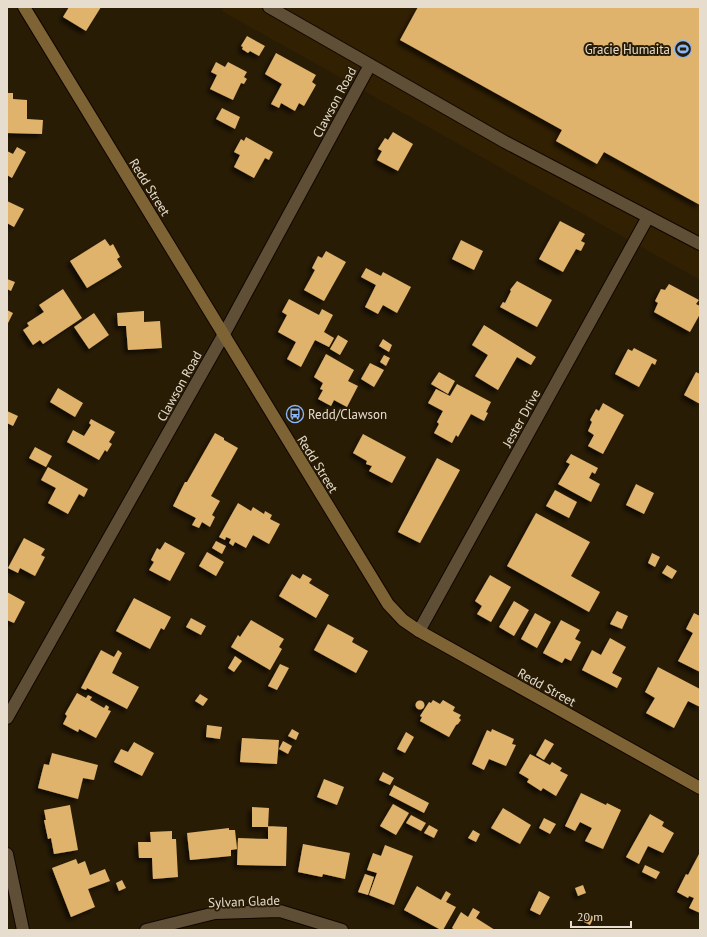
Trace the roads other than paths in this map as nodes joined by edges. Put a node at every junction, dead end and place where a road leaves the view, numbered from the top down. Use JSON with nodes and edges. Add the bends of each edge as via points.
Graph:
{"nodes":[{"id":1,"x":24,"y":7,"type":"edge"},
{"id":2,"x":269,"y":7,"type":"edge"},
{"id":3,"x":370,"y":65,"type":"junction"},
{"id":4,"x":648,"y":217,"type":"junction"},
{"id":5,"x":700,"y":244,"type":"edge"},
{"id":6,"x":224,"y":334,"type":"junction"},
{"id":7,"x":419,"y":631,"type":"junction"},
{"id":8,"x":7,"y":718,"type":"edge"},
{"id":9,"x":698,"y":783,"type":"edge"},
{"id":10,"x":7,"y":854,"type":"edge"},
{"id":11,"x":23,"y":930,"type":"edge"},
{"id":12,"x":146,"y":930,"type":"edge"},
{"id":13,"x":342,"y":930,"type":"edge"}],
"edges":[{"from":1,"to":6,"type":"street","name":"Redd Street"},
{"from":2,"to":3,"type":"street"},
{"from":3,"to":4,"type":"street","via":[[505,142]]},
{"from":3,"to":6,"type":"street","name":"Clawson Road"},
{"from":4,"to":5,"type":"street"},
{"from":4,"to":7,"type":"street","name":"Jester Drive"},
{"from":6,"to":7,"type":"street","name":"Redd Street","via":[[388,604],[403,620]]},
{"from":6,"to":8,"type":"street","name":"Clawson Road"},
{"from":7,"to":9,"type":"street","name":"Redd Street"},
{"from":10,"to":11,"type":"street"},
{"from":12,"to":13,"type":"street","name":"Sylvan Glade","via":[[215,914],[280,911]]}]}
